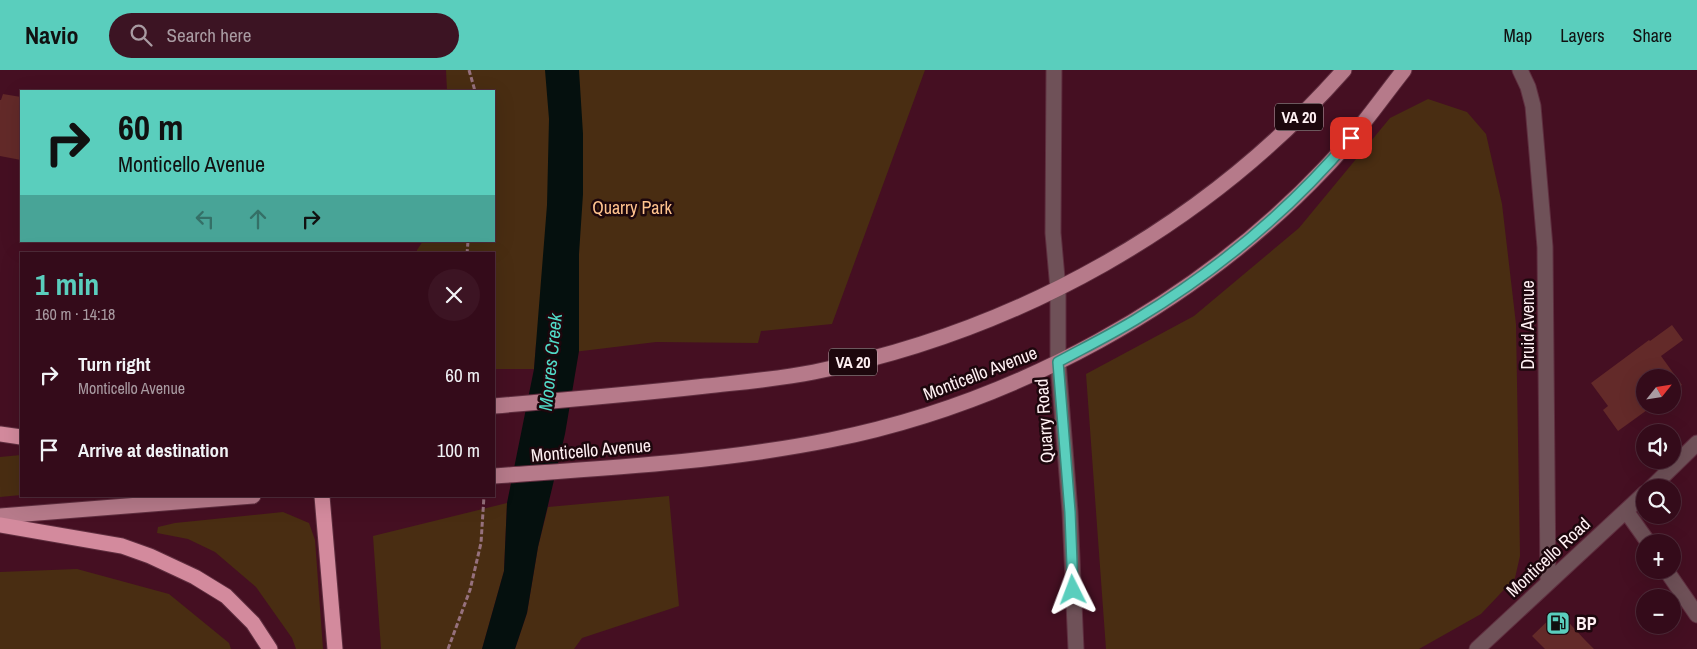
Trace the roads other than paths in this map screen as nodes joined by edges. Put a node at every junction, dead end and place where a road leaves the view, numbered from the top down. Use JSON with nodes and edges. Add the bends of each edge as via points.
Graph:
{"nodes":[{"id":1,"x":1054,"y":70,"type":"edge"},
{"id":2,"x":1344,"y":70,"type":"edge"},
{"id":3,"x":1404,"y":70,"type":"edge"},
{"id":4,"x":1520,"y":70,"type":"edge"},
{"id":5,"x":1058,"y":289,"type":"junction"},
{"id":6,"x":1058,"y":362,"type":"junction"},
{"id":7,"x":495,"y":406,"type":"edge"},
{"id":8,"x":0,"y":434,"type":"edge"},
{"id":9,"x":20,"y":437,"type":"edge"},
{"id":10,"x":1697,"y":443,"type":"edge"},
{"id":11,"x":20,"y":444,"type":"edge"},
{"id":12,"x":0,"y":445,"type":"edge"},
{"id":13,"x":495,"y":476,"type":"edge"},
{"id":14,"x":1660,"y":479,"type":"edge"},
{"id":15,"x":240,"y":497,"type":"edge"},
{"id":16,"x":322,"y":497,"type":"edge"},
{"id":17,"x":1636,"y":502,"type":"edge"},
{"id":18,"x":1626,"y":511,"type":"junction"},
{"id":19,"x":0,"y":516,"type":"edge"},
{"id":20,"x":0,"y":525,"type":"edge"},
{"id":21,"x":1642,"y":534,"type":"edge"},
{"id":22,"x":1672,"y":579,"type":"edge"},
{"id":23,"x":1548,"y":582,"type":"junction"},
{"id":24,"x":1697,"y":615,"type":"edge"},
{"id":25,"x":270,"y":649,"type":"edge"},
{"id":26,"x":335,"y":649,"type":"edge"},
{"id":27,"x":1076,"y":649,"type":"edge"},
{"id":28,"x":1477,"y":649,"type":"edge"}],
"edges":[{"from":1,"to":5,"type":"street","name":"Quarry Road","via":[[1053,233]]},
{"from":2,"to":5,"type":"main road","number":"VA 20","via":[[1283,133],[1219,188],[1107,263]]},
{"from":3,"to":6,"type":"main road","name":"Monticello Avenue","number":"VA 20","via":[[1326,166],[1226,258],[1135,320]]},
{"from":4,"to":23,"type":"street","name":"Druid Avenue","via":[[1533,106],[1545,247]]},
{"from":5,"to":6,"type":"street","name":"Quarry Road"},
{"from":5,"to":7,"type":"main road","number":"VA 20","via":[[985,323],[900,351],[814,372],[638,394]]},
{"from":6,"to":13,"type":"main road","name":"Monticello Avenue","number":"VA 20","via":[[995,392],[909,420],[832,440],[755,454]]},
{"from":6,"to":27,"type":"street","name":"Quarry Road","via":[[1070,512]]},
{"from":8,"to":9,"type":"highway"},
{"from":10,"to":14,"type":"street"},
{"from":11,"to":12,"type":"highway"},
{"from":15,"to":19,"type":"main road"},
{"from":16,"to":26,"type":"highway"},
{"from":17,"to":18,"type":"street","name":"Monticello Road"},
{"from":18,"to":21,"type":"street"},
{"from":18,"to":23,"type":"street","name":"Monticello Road"},
{"from":20,"to":25,"type":"highway","via":[[122,546],[150,556],[226,596],[253,622]]},
{"from":22,"to":24,"type":"street"},
{"from":23,"to":28,"type":"street","name":"Monticello Road"}]}
